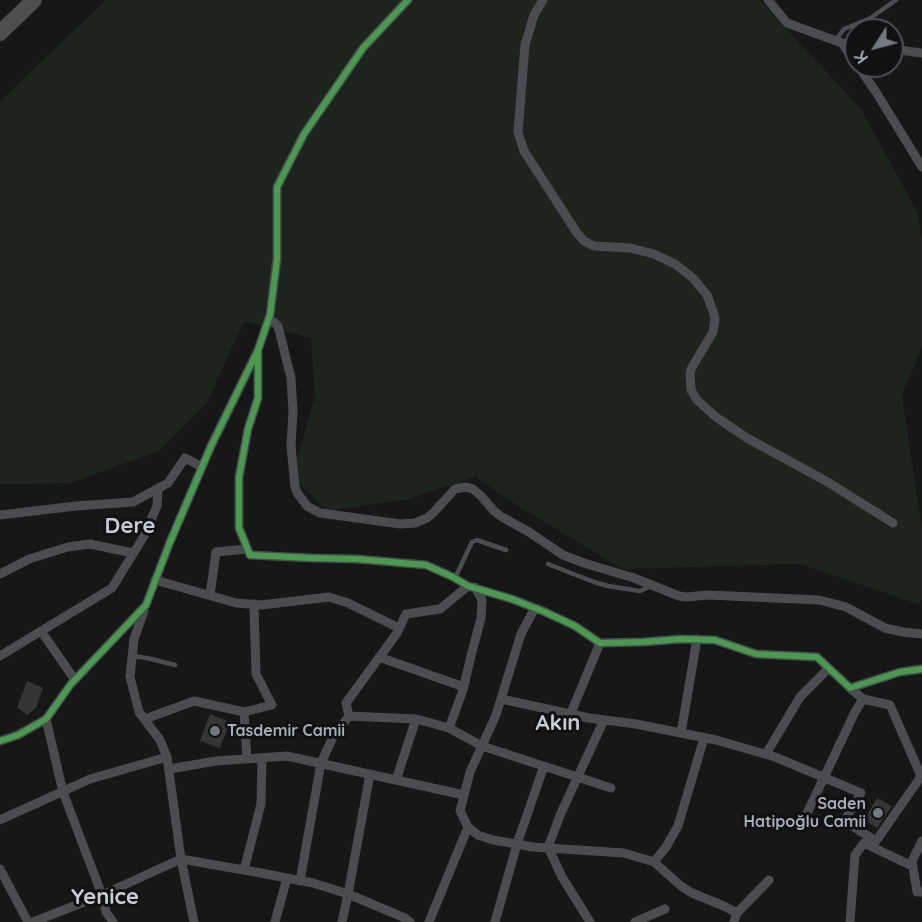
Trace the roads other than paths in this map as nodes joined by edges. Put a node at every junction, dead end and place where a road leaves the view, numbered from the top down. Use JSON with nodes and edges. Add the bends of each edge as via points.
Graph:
{"nodes":[{"id":1,"x":34,"y":0,"type":"edge"},
{"id":2,"x":408,"y":0,"type":"edge"},
{"id":3,"x":543,"y":0,"type":"edge"},
{"id":4,"x":768,"y":0,"type":"edge"},
{"id":5,"x":896,"y":0,"type":"edge"},
{"id":6,"x":0,"y":33,"type":"edge"},
{"id":7,"x":838,"y":42,"type":"junction"},
{"id":8,"x":844,"y":43,"type":"edge"},
{"id":9,"x":844,"y":49,"type":"edge"},
{"id":10,"x":904,"y":51,"type":"edge"},
{"id":11,"x":922,"y":53,"type":"edge"},
{"id":12,"x":866,"y":78,"type":"edge"},
{"id":13,"x":922,"y":167,"type":"edge"},
{"id":14,"x":269,"y":318,"type":"junction"},
{"id":15,"x":258,"y":350,"type":"junction"},
{"id":16,"x":202,"y":467,"type":"junction"},
{"id":17,"x":158,"y":490,"type":"junction"},
{"id":18,"x":0,"y":515,"type":"edge"},
{"id":19,"x":893,"y":523,"type":"dead end"},
{"id":20,"x":248,"y":549,"type":"junction"},
{"id":21,"x":506,"y":550,"type":"dead end"},
{"id":22,"x":134,"y":553,"type":"junction"},
{"id":23,"x":548,"y":564,"type":"dead end"},
{"id":24,"x":0,"y":574,"type":"edge"},
{"id":25,"x":455,"y":578,"type":"junction"},
{"id":26,"x":156,"y":580,"type":"junction"},
{"id":27,"x":651,"y":585,"type":"junction"},
{"id":28,"x":472,"y":587,"type":"junction"},
{"id":29,"x":210,"y":596,"type":"junction"},
{"id":30,"x":254,"y":604,"type":"junction"},
{"id":31,"x":146,"y":605,"type":"junction"},
{"id":32,"x":535,"y":608,"type":"junction"},
{"id":33,"x":399,"y":628,"type":"junction"},
{"id":34,"x":41,"y":631,"type":"junction"},
{"id":35,"x":922,"y":634,"type":"edge"},
{"id":36,"x":697,"y":639,"type":"junction"},
{"id":37,"x":600,"y":643,"type":"junction"},
{"id":38,"x":0,"y":656,"type":"edge"},
{"id":39,"x":132,"y":656,"type":"junction"},
{"id":40,"x":379,"y":657,"type":"junction"},
{"id":41,"x":175,"y":665,"type":"dead end"},
{"id":42,"x":829,"y":668,"type":"junction"},
{"id":43,"x":922,"y":669,"type":"edge"},
{"id":44,"x":75,"y":680,"type":"junction"},
{"id":45,"x":464,"y":687,"type":"junction"},
{"id":46,"x":850,"y":688,"type":"junction"},
{"id":47,"x":501,"y":699,"type":"junction"},
{"id":48,"x":863,"y":699,"type":"junction"},
{"id":49,"x":244,"y":712,"type":"junction"},
{"id":50,"x":572,"y":714,"type":"junction"},
{"id":51,"x":349,"y":716,"type":"junction"},
{"id":52,"x":46,"y":719,"type":"junction"},
{"id":53,"x":145,"y":719,"type":"junction"},
{"id":54,"x":416,"y":719,"type":"junction"},
{"id":55,"x":604,"y":720,"type":"junction"},
{"id":56,"x":565,"y":727,"type":"dead end"},
{"id":57,"x":450,"y":728,"type":"junction"},
{"id":58,"x":681,"y":733,"type":"junction"},
{"id":59,"x":704,"y":738,"type":"junction"},
{"id":60,"x":0,"y":741,"type":"edge"},
{"id":61,"x":482,"y":746,"type":"junction"},
{"id":62,"x":766,"y":754,"type":"junction"},
{"id":63,"x":167,"y":757,"type":"junction"},
{"id":64,"x":262,"y":758,"type":"junction"},
{"id":65,"x":247,"y":759,"type":"junction"},
{"id":66,"x":321,"y":763,"type":"junction"},
{"id":67,"x":544,"y":765,"type":"junction"},
{"id":68,"x":169,"y":769,"type":"junction"},
{"id":69,"x":370,"y":774,"type":"junction"},
{"id":70,"x":578,"y":776,"type":"junction"},
{"id":71,"x":922,"y":776,"type":"edge"},
{"id":72,"x":825,"y":778,"type":"junction"},
{"id":73,"x":396,"y":780,"type":"junction"},
{"id":74,"x":611,"y":788,"type":"dead end"},
{"id":75,"x":63,"y":792,"type":"junction"},
{"id":76,"x":464,"y":795,"type":"junction"},
{"id":77,"x":0,"y":820,"type":"edge"},
{"id":78,"x":468,"y":827,"type":"junction"},
{"id":79,"x":800,"y":828,"type":"dead end"},
{"id":80,"x":876,"y":841,"type":"junction"},
{"id":81,"x":922,"y":841,"type":"edge"},
{"id":82,"x":864,"y":843,"type":"junction"},
{"id":83,"x":517,"y":844,"type":"junction"},
{"id":84,"x":548,"y":847,"type":"junction"},
{"id":85,"x":181,"y":859,"type":"junction"},
{"id":86,"x":654,"y":862,"type":"junction"},
{"id":87,"x":912,"y":866,"type":"junction"},
{"id":88,"x":0,"y":869,"type":"edge"},
{"id":89,"x":244,"y":870,"type":"junction"},
{"id":90,"x":287,"y":878,"type":"junction"},
{"id":91,"x":769,"y":880,"type":"dead end"},
{"id":92,"x":300,"y":881,"type":"junction"},
{"id":93,"x":922,"y":892,"type":"edge"},
{"id":94,"x":348,"y":894,"type":"junction"},
{"id":95,"x":102,"y":896,"type":"junction"},
{"id":96,"x":665,"y":909,"type":"dead end"},
{"id":97,"x":735,"y":917,"type":"edge"},
{"id":98,"x":28,"y":922,"type":"edge"},
{"id":99,"x":33,"y":922,"type":"edge"},
{"id":100,"x":113,"y":922,"type":"edge"},
{"id":101,"x":194,"y":922,"type":"edge"},
{"id":102,"x":275,"y":922,"type":"edge"},
{"id":103,"x":342,"y":922,"type":"edge"},
{"id":104,"x":410,"y":922,"type":"edge"},
{"id":105,"x":429,"y":922,"type":"edge"},
{"id":106,"x":495,"y":922,"type":"edge"},
{"id":107,"x":590,"y":922,"type":"edge"},
{"id":108,"x":635,"y":922,"type":"edge"},
{"id":109,"x":850,"y":922,"type":"edge"}],
"edges":[{"from":1,"to":6,"type":"highway"},
{"from":2,"to":14,"type":"street","via":[[363,48],[304,134],[277,187],[277,259]]},
{"from":3,"to":19,"type":"street","via":[[525,45],[518,132],[524,151],[577,233],[594,246],[654,254],[693,278],[707,295],[715,319],[713,332],[691,369],[691,390],[697,400],[747,438]]},
{"from":4,"to":7,"type":"street","via":[[786,23]]},
{"from":5,"to":7,"type":"lane","via":[[844,30]]},
{"from":7,"to":8,"type":"street"},
{"from":7,"to":9,"type":"street"},
{"from":10,"to":11,"type":"street"},
{"from":12,"to":13,"type":"street"},
{"from":14,"to":15,"type":"street"},
{"from":14,"to":27,"type":"street","via":[[278,326],[291,378],[295,488],[313,510],[354,519],[415,523],[433,513],[455,489],[466,487],[473,489],[502,518],[563,555]]},
{"from":15,"to":16,"type":"street"},
{"from":15,"to":20,"type":"street","via":[[258,398],[239,477],[239,528]]},
{"from":16,"to":17,"type":"street","via":[[185,458],[168,483]]},
{"from":16,"to":26,"type":"street"},
{"from":17,"to":18,"type":"street","via":[[133,502]]},
{"from":17,"to":22,"type":"street","via":[[157,506]]},
{"from":20,"to":25,"type":"street","via":[[250,555],[426,565]]},
{"from":20,"to":29,"type":"street","via":[[216,552]]},
{"from":21,"to":25,"type":"lane","via":[[477,540],[472,542]]},
{"from":22,"to":24,"type":"street","via":[[90,544],[68,547],[29,559]]},
{"from":22,"to":34,"type":"street","via":[[112,588]]},
{"from":23,"to":27,"type":"lane","via":[[608,586],[640,591]]},
{"from":25,"to":28,"type":"street"},
{"from":26,"to":29,"type":"street"},
{"from":26,"to":31,"type":"street"},
{"from":27,"to":35,"type":"street","via":[[683,597],[718,595],[828,602],[854,610],[885,628]]},
{"from":28,"to":32,"type":"street"},
{"from":28,"to":33,"type":"street","via":[[440,609],[406,614]]},
{"from":28,"to":45,"type":"street","via":[[482,600],[481,618]]},
{"from":29,"to":30,"type":"street"},
{"from":30,"to":33,"type":"street","via":[[329,597]]},
{"from":30,"to":49,"type":"street","via":[[256,674],[272,705]]},
{"from":31,"to":39,"type":"street"},
{"from":31,"to":44,"type":"street"},
{"from":32,"to":37,"type":"street","via":[[575,626]]},
{"from":32,"to":47,"type":"street","via":[[521,634]]},
{"from":33,"to":40,"type":"street"},
{"from":34,"to":38,"type":"street"},
{"from":34,"to":44,"type":"street"},
{"from":36,"to":37,"type":"street"},
{"from":36,"to":42,"type":"street","via":[[715,640],[756,654],[818,657]]},
{"from":36,"to":58,"type":"street"},
{"from":37,"to":50,"type":"street"},
{"from":39,"to":41,"type":"lane"},
{"from":39,"to":53,"type":"street","via":[[130,677]]},
{"from":40,"to":45,"type":"street"},
{"from":40,"to":51,"type":"street","via":[[346,703]]},
{"from":42,"to":46,"type":"street"},
{"from":42,"to":62,"type":"street","via":[[800,697]]},
{"from":43,"to":46,"type":"street"},
{"from":44,"to":52,"type":"street"},
{"from":45,"to":57,"type":"street"},
{"from":46,"to":48,"type":"street"},
{"from":47,"to":50,"type":"street"},
{"from":47,"to":61,"type":"street"},
{"from":48,"to":71,"type":"street","via":[[890,705]]},
{"from":48,"to":72,"type":"street"},
{"from":49,"to":53,"type":"street","via":[[194,701]]},
{"from":49,"to":65,"type":"street"},
{"from":50,"to":55,"type":"street"},
{"from":50,"to":56,"type":"street"},
{"from":51,"to":54,"type":"street"},
{"from":51,"to":66,"type":"street"},
{"from":52,"to":60,"type":"street"},
{"from":52,"to":75,"type":"street"},
{"from":53,"to":63,"type":"street"},
{"from":54,"to":57,"type":"street"},
{"from":54,"to":73,"type":"street"},
{"from":55,"to":58,"type":"street"},
{"from":55,"to":70,"type":"street"},
{"from":57,"to":61,"type":"street"},
{"from":58,"to":59,"type":"street"},
{"from":59,"to":62,"type":"street"},
{"from":59,"to":86,"type":"street","via":[[678,826]]},
{"from":61,"to":67,"type":"street"},
{"from":61,"to":76,"type":"street"},
{"from":62,"to":72,"type":"street"},
{"from":63,"to":68,"type":"street"},
{"from":63,"to":75,"type":"street","via":[[90,779]]},
{"from":64,"to":65,"type":"street"},
{"from":64,"to":66,"type":"street","via":[[287,756]]},
{"from":64,"to":89,"type":"street","via":[[261,804]]},
{"from":65,"to":68,"type":"street"},
{"from":66,"to":69,"type":"street"},
{"from":66,"to":92,"type":"street"},
{"from":67,"to":70,"type":"street"},
{"from":67,"to":83,"type":"street"},
{"from":68,"to":85,"type":"street"},
{"from":69,"to":73,"type":"street"},
{"from":69,"to":94,"type":"street"},
{"from":70,"to":74,"type":"street"},
{"from":70,"to":84,"type":"street"},
{"from":71,"to":80,"type":"street"},
{"from":72,"to":79,"type":"street"},
{"from":72,"to":80,"type":"street","via":[[861,793],[844,821]]},
{"from":73,"to":76,"type":"street"},
{"from":75,"to":77,"type":"street"},
{"from":75,"to":95,"type":"street"},
{"from":76,"to":78,"type":"street","via":[[460,811]]},
{"from":78,"to":83,"type":"street","via":[[478,835]]},
{"from":78,"to":105,"type":"street"},
{"from":80,"to":82,"type":"street"},
{"from":81,"to":87,"type":"street"},
{"from":82,"to":87,"type":"street"},
{"from":82,"to":109,"type":"street","via":[[855,855]]},
{"from":83,"to":84,"type":"street"},
{"from":83,"to":106,"type":"street"},
{"from":84,"to":86,"type":"street","via":[[624,853]]},
{"from":84,"to":107,"type":"street"},
{"from":85,"to":89,"type":"street"},
{"from":85,"to":95,"type":"street"},
{"from":85,"to":101,"type":"street"},
{"from":86,"to":97,"type":"street","via":[[681,886],[724,906]]},
{"from":87,"to":93,"type":"street","via":[[917,892]]},
{"from":88,"to":98,"type":"street"},
{"from":89,"to":90,"type":"street"},
{"from":90,"to":92,"type":"street"},
{"from":90,"to":102,"type":"street"},
{"from":91,"to":97,"type":"street"},
{"from":92,"to":94,"type":"street"},
{"from":94,"to":103,"type":"street"},
{"from":94,"to":104,"type":"street"},
{"from":95,"to":99,"type":"street"},
{"from":95,"to":100,"type":"street"},
{"from":96,"to":108,"type":"street"}]}
